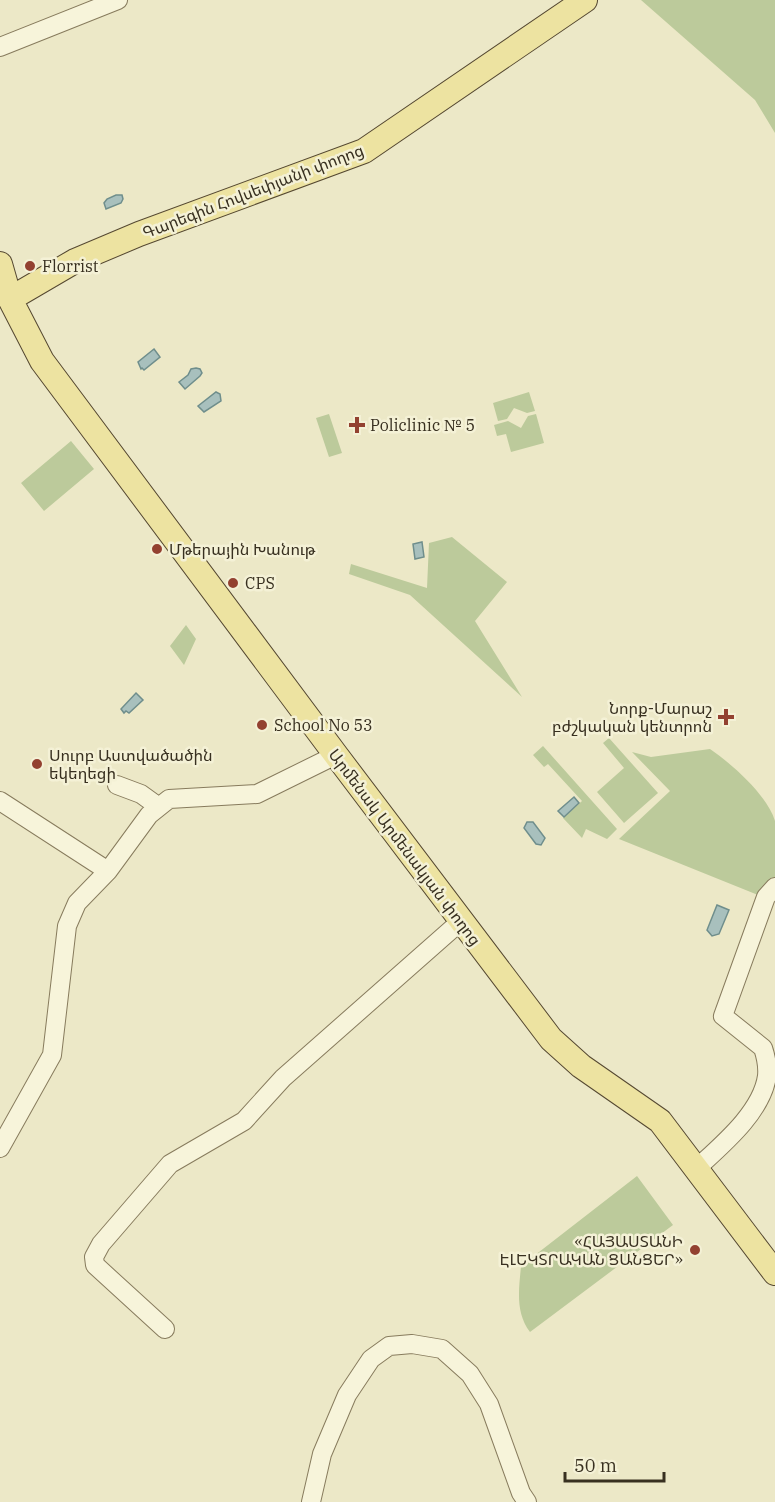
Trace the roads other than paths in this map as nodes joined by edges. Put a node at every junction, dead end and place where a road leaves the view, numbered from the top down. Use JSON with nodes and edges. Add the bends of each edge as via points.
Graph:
{"nodes":[{"id":1,"x":118,"y":0,"type":"edge"},
{"id":2,"x":585,"y":0,"type":"edge"},
{"id":3,"x":0,"y":47,"type":"edge"},
{"id":4,"x":0,"y":264,"type":"edge"},
{"id":5,"x":5,"y":300,"type":"edge"},
{"id":6,"x":336,"y":755,"type":"junction"},
{"id":7,"x":117,"y":785,"type":"dead end"},
{"id":8,"x":0,"y":801,"type":"edge"},
{"id":9,"x":159,"y":807,"type":"junction"},
{"id":10,"x":108,"y":871,"type":"junction"},
{"id":11,"x":775,"y":887,"type":"edge"},
{"id":12,"x":461,"y":921,"type":"junction"},
{"id":13,"x":0,"y":1148,"type":"edge"},
{"id":14,"x":697,"y":1168,"type":"junction"},
{"id":15,"x":775,"y":1273,"type":"edge"},
{"id":16,"x":165,"y":1329,"type":"dead end"},
{"id":17,"x":311,"y":1502,"type":"edge"},
{"id":18,"x":527,"y":1502,"type":"edge"}],
"edges":[{"from":1,"to":3,"type":"street"},
{"from":2,"to":5,"type":"main road","name":"Գարեգին Հովսեփյանի փողոց","via":[[364,151],[139,234],[75,261]]},
{"from":4,"to":5,"type":"main road","name":"Արմենակ Արմենակյան փողոց"},
{"from":5,"to":6,"type":"main road","name":"Արմենակ Արմենակյան փողոց","via":[[42,361]]},
{"from":6,"to":9,"type":"street","via":[[257,794],[169,798]]},
{"from":6,"to":12,"type":"main road","name":"Արմենակ Արմենակյան փողոց"},
{"from":7,"to":9,"type":"street","via":[[141,794]]},
{"from":8,"to":10,"type":"street"},
{"from":9,"to":10,"type":"street"},
{"from":10,"to":13,"type":"street","via":[[77,903],[67,926],[52,1055]]},
{"from":11,"to":14,"type":"street","via":[[766,897],[723,1016],[764,1048],[765,1084],[757,1102],[730,1138]]},
{"from":12,"to":14,"type":"main road","name":"Արմենակ Արմենակյան փողոց","via":[[551,1039],[581,1066],[660,1121]]},
{"from":12,"to":16,"type":"street","via":[[283,1078],[244,1121],[170,1164],[101,1244],[94,1254],[95,1265]]},
{"from":14,"to":15,"type":"main road","name":"Արմենակ Արմենակյան փողոց"},
{"from":17,"to":18,"type":"street","via":[[322,1454],[347,1395],[371,1359],[389,1346],[412,1344],[442,1349],[470,1374],[489,1404],[520,1493]]}]}
